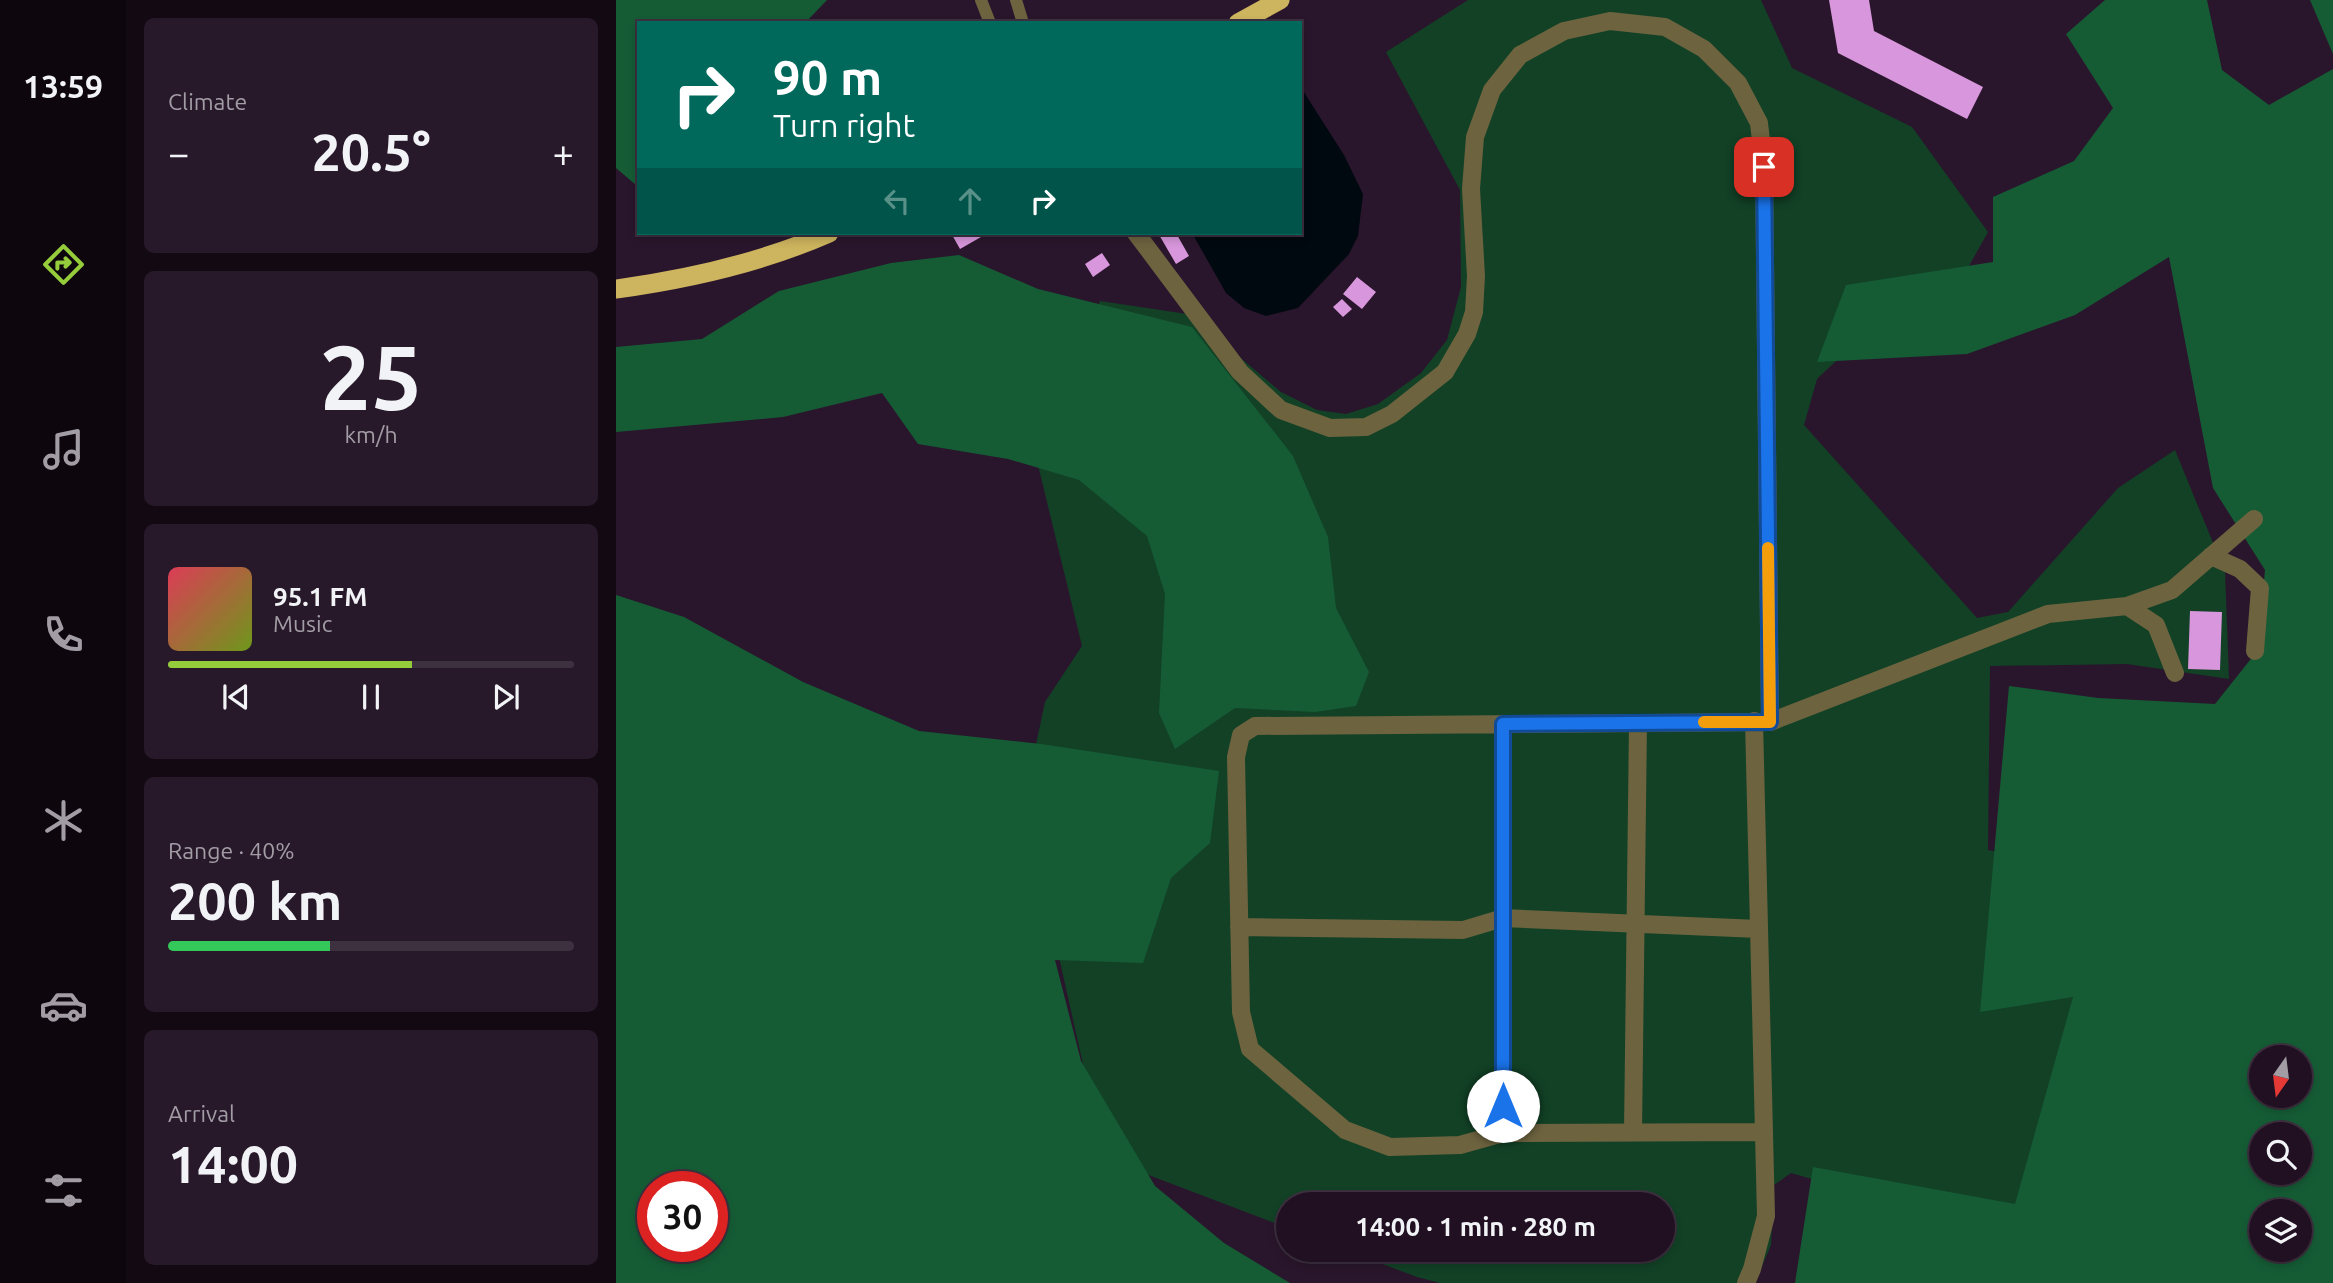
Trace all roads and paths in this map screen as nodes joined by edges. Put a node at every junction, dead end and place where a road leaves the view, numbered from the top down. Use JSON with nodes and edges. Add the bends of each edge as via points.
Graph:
{"nodes":[{"id":1,"x":981,"y":0,"type":"edge"},
{"id":2,"x":1016,"y":0,"type":"edge"},
{"id":3,"x":1280,"y":0,"type":"edge"},
{"id":4,"x":989,"y":21,"type":"edge"},
{"id":5,"x":1022,"y":21,"type":"edge"},
{"id":6,"x":1242,"y":21,"type":"edge"},
{"id":7,"x":824,"y":235,"type":"edge"},
{"id":8,"x":1137,"y":235,"type":"edge"},
{"id":9,"x":616,"y":289,"type":"edge"},
{"id":10,"x":2254,"y":519,"type":"dead end"},
{"id":11,"x":2211,"y":556,"type":"junction"},
{"id":12,"x":2127,"y":606,"type":"junction"},
{"id":13,"x":2255,"y":651,"type":"dead end"},
{"id":14,"x":2175,"y":673,"type":"dead end"},
{"id":15,"x":1762,"y":721,"type":"junction"},
{"id":16,"x":1638,"y":723,"type":"junction"},
{"id":17,"x":1503,"y":724,"type":"junction"},
{"id":18,"x":1503,"y":918,"type":"junction"},
{"id":19,"x":1636,"y":924,"type":"junction"},
{"id":20,"x":1239,"y":927,"type":"junction"},
{"id":21,"x":1759,"y":929,"type":"junction"},
{"id":22,"x":1633,"y":1132,"type":"junction"},
{"id":23,"x":1764,"y":1132,"type":"junction"},
{"id":24,"x":1503,"y":1133,"type":"junction"},
{"id":25,"x":1746,"y":1283,"type":"edge"}],
"edges":[{"from":1,"to":4,"type":"lane"},
{"from":2,"to":5,"type":"lane"},
{"from":3,"to":6,"type":"highway"},
{"from":7,"to":9,"type":"highway","via":[[730,268]]},
{"from":8,"to":15,"type":"street","via":[[1240,372],[1281,410],[1330,428],[1366,427],[1415,398],[1445,372],[1467,334],[1474,312],[1476,276],[1471,189],[1475,136],[1492,90],[1520,55],[1564,31],[1611,21],[1665,27],[1704,49],[1738,83],[1759,122],[1764,167]]},
{"from":10,"to":11,"type":"street"},
{"from":11,"to":12,"type":"street","via":[[2172,590]]},
{"from":11,"to":13,"type":"street","via":[[2240,569],[2260,588]]},
{"from":12,"to":14,"type":"street","via":[[2156,625]]},
{"from":12,"to":15,"type":"street","via":[[2048,614]]},
{"from":15,"to":16,"type":"street"},
{"from":15,"to":21,"type":"street"},
{"from":16,"to":17,"type":"street"},
{"from":16,"to":19,"type":"street"},
{"from":17,"to":18,"type":"street"},
{"from":17,"to":20,"type":"street","via":[[1255,726],[1241,735],[1236,757]]},
{"from":18,"to":19,"type":"street"},
{"from":18,"to":20,"type":"street","via":[[1463,930]]},
{"from":18,"to":24,"type":"street"},
{"from":19,"to":21,"type":"street"},
{"from":19,"to":22,"type":"street"},
{"from":20,"to":24,"type":"street","via":[[1241,1012],[1250,1049],[1345,1130],[1390,1147],[1460,1145]]},
{"from":21,"to":23,"type":"street"},
{"from":22,"to":23,"type":"street"},
{"from":22,"to":24,"type":"street"},
{"from":23,"to":25,"type":"street","via":[[1766,1216]]}]}
